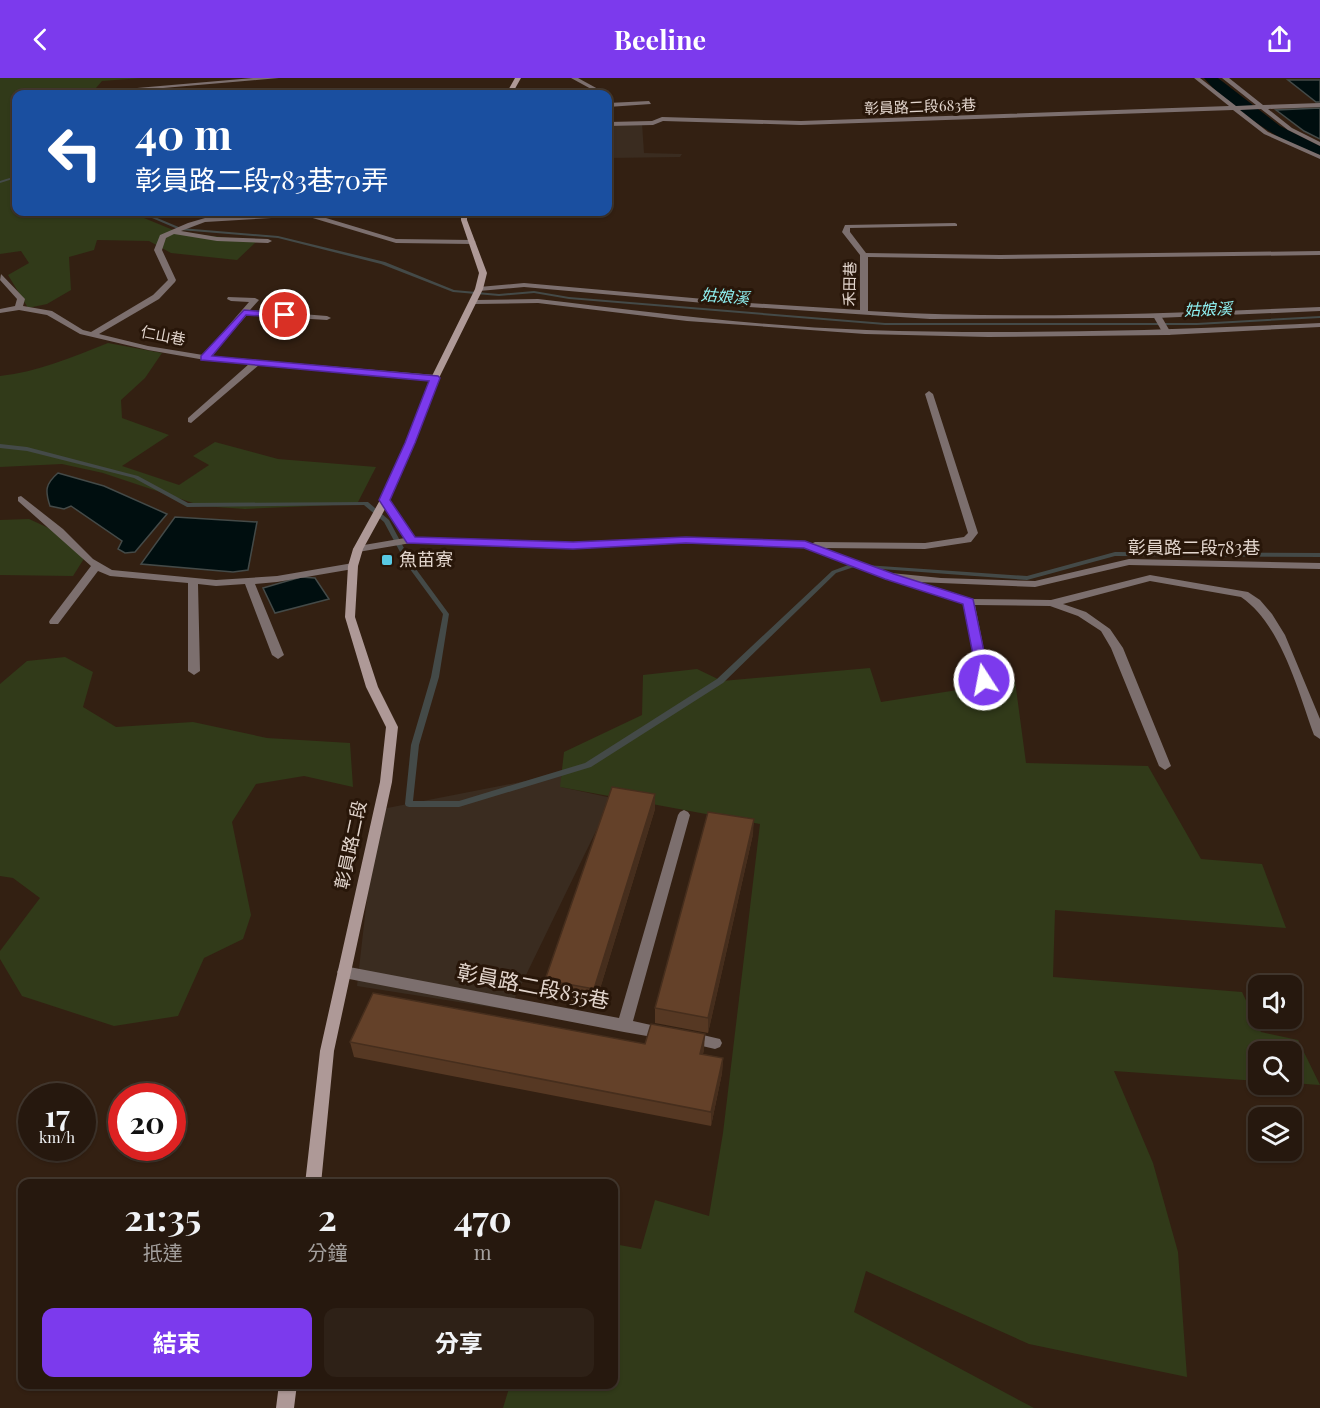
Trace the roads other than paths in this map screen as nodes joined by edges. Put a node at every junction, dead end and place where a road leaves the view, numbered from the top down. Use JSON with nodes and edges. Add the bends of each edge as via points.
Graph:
{"nodes":[{"id":1,"x":276,"y":78,"type":"edge"},
{"id":2,"x":574,"y":78,"type":"edge"},
{"id":3,"x":1197,"y":78,"type":"edge"},
{"id":4,"x":1225,"y":78,"type":"edge"},
{"id":5,"x":140,"y":88,"type":"dead end"},
{"id":6,"x":595,"y":89,"type":"dead end"},
{"id":7,"x":649,"y":103,"type":"dead end"},
{"id":8,"x":612,"y":105,"type":"edge"},
{"id":9,"x":1320,"y":105,"type":"edge"},
{"id":10,"x":1262,"y":107,"type":"junction"},
{"id":11,"x":1234,"y":108,"type":"junction"},
{"id":12,"x":612,"y":124,"type":"edge"},
{"id":13,"x":1320,"y":144,"type":"edge"},
{"id":14,"x":1320,"y":158,"type":"edge"},
{"id":15,"x":224,"y":216,"type":"edge"},
{"id":16,"x":313,"y":216,"type":"edge"},
{"id":17,"x":464,"y":216,"type":"edge"},
{"id":18,"x":955,"y":225,"type":"dead end"},
{"id":19,"x":174,"y":232,"type":"junction"},
{"id":20,"x":268,"y":241,"type":"dead end"},
{"id":21,"x":472,"y":242,"type":"junction"},
{"id":22,"x":1320,"y":253,"type":"edge"},
{"id":23,"x":864,"y":255,"type":"junction"},
{"id":24,"x":1,"y":276,"type":"edge"},
{"id":25,"x":479,"y":290,"type":"junction"},
{"id":26,"x":231,"y":299,"type":"dead end"},
{"id":27,"x":475,"y":302,"type":"junction"},
{"id":28,"x":19,"y":308,"type":"junction"},
{"id":29,"x":1320,"y":309,"type":"edge"},
{"id":30,"x":0,"y":311,"type":"edge"},
{"id":31,"x":244,"y":312,"type":"junction"},
{"id":32,"x":864,"y":314,"type":"junction"},
{"id":33,"x":1157,"y":316,"type":"junction"},
{"id":34,"x":327,"y":318,"type":"dead end"},
{"id":35,"x":1320,"y":325,"type":"edge"},
{"id":36,"x":1167,"y":333,"type":"junction"},
{"id":37,"x":94,"y":334,"type":"junction"},
{"id":38,"x":205,"y":358,"type":"junction"},
{"id":39,"x":256,"y":363,"type":"junction"},
{"id":40,"x":435,"y":378,"type":"junction"},
{"id":41,"x":929,"y":394,"type":"dead end"},
{"id":42,"x":191,"y":420,"type":"dead end"},
{"id":43,"x":21,"y":499,"type":"dead end"},
{"id":44,"x":382,"y":504,"type":"junction"},
{"id":45,"x":411,"y":540,"type":"junction"},
{"id":46,"x":805,"y":544,"type":"junction"},
{"id":47,"x":358,"y":549,"type":"junction"},
{"id":48,"x":353,"y":566,"type":"junction"},
{"id":49,"x":1320,"y":566,"type":"edge"},
{"id":50,"x":96,"y":567,"type":"junction"},
{"id":51,"x":890,"y":576,"type":"junction"},
{"id":52,"x":193,"y":580,"type":"junction"},
{"id":53,"x":249,"y":581,"type":"junction"},
{"id":54,"x":969,"y":602,"type":"junction"},
{"id":55,"x":1051,"y":603,"type":"junction"},
{"id":56,"x":54,"y":622,"type":"dead end"},
{"id":57,"x":278,"y":655,"type":"dead end"},
{"id":58,"x":194,"y":671,"type":"dead end"},
{"id":59,"x":984,"y":680,"type":"dead end"},
{"id":60,"x":1320,"y":735,"type":"edge"},
{"id":61,"x":1165,"y":766,"type":"dead end"},
{"id":62,"x":684,"y":815,"type":"dead end"},
{"id":63,"x":344,"y":972,"type":"junction"},
{"id":64,"x":624,"y":1026,"type":"junction"},
{"id":65,"x":715,"y":1043,"type":"dead end"},
{"id":66,"x":314,"y":1179,"type":"edge"},
{"id":67,"x":287,"y":1389,"type":"edge"},
{"id":68,"x":285,"y":1408,"type":"edge"}],
"edges":[{"from":1,"to":5,"type":"street"},
{"from":2,"to":6,"type":"street"},
{"from":3,"to":11,"type":"street"},
{"from":4,"to":10,"type":"street"},
{"from":7,"to":8,"type":"street"},
{"from":9,"to":10,"type":"street","name":"彰員路二段683巷"},
{"from":10,"to":11,"type":"street","name":"彰員路二段683巷"},
{"from":10,"to":13,"type":"street","via":[[1290,129]]},
{"from":11,"to":12,"type":"street","name":"彰員路二段683巷","via":[[801,123],[662,119],[653,123]]},
{"from":11,"to":14,"type":"street","via":[[1266,133]]},
{"from":15,"to":19,"type":"street"},
{"from":16,"to":21,"type":"street","via":[[396,241]]},
{"from":17,"to":21,"type":"main road"},
{"from":18,"to":23,"type":"street","via":[[847,226],[846,232]]},
{"from":19,"to":20,"type":"street"},
{"from":19,"to":37,"type":"street","via":[[163,237],[158,250],[172,280],[156,297]]},
{"from":21,"to":25,"type":"main road","via":[[483,273]]},
{"from":22,"to":23,"type":"street","name":"禾田巷"},
{"from":23,"to":32,"type":"street","name":"禾田巷"},
{"from":24,"to":28,"type":"street","via":[[21,299]]},
{"from":25,"to":27,"type":"main road"},
{"from":25,"to":32,"type":"street","name":"禾田巷","via":[[524,285]]},
{"from":26,"to":31,"type":"street","via":[[255,300]]},
{"from":27,"to":36,"type":"street","via":[[538,301],[687,319],[866,332]]},
{"from":27,"to":40,"type":"main road"},
{"from":28,"to":30,"type":"street","name":"仁山巷"},
{"from":28,"to":37,"type":"street","name":"仁山巷","via":[[50,313],[80,332]]},
{"from":29,"to":33,"type":"street"},
{"from":31,"to":34,"type":"street"},
{"from":31,"to":38,"type":"street"},
{"from":32,"to":33,"type":"street"},
{"from":33,"to":36,"type":"street"},
{"from":35,"to":36,"type":"street"},
{"from":37,"to":38,"type":"street","name":"仁山巷"},
{"from":38,"to":39,"type":"street","name":"仁山巷"},
{"from":39,"to":40,"type":"street","name":"仁山巷"},
{"from":39,"to":42,"type":"street"},
{"from":40,"to":44,"type":"main road"},
{"from":41,"to":46,"type":"street","via":[[973,533],[967,540],[925,546]]},
{"from":43,"to":50,"type":"street"},
{"from":44,"to":45,"type":"street"},
{"from":44,"to":47,"type":"main road","name":"彰員路二段"},
{"from":45,"to":46,"type":"street","name":"彰員路二段783巷","via":[[573,546],[686,540]]},
{"from":45,"to":47,"type":"street","name":"彰員路二段783巷"},
{"from":46,"to":51,"type":"street","name":"彰員路二段783巷"},
{"from":47,"to":48,"type":"main road","name":"彰員路二段"},
{"from":48,"to":53,"type":"street"},
{"from":48,"to":63,"type":"main road","name":"彰員路二段","via":[[350,617],[372,687],[392,727],[386,782]]},
{"from":49,"to":51,"type":"street","name":"彰員路二段783巷","via":[[1129,562],[1035,584]]},
{"from":50,"to":52,"type":"street","via":[[110,573]]},
{"from":50,"to":56,"type":"street"},
{"from":51,"to":54,"type":"street"},
{"from":52,"to":53,"type":"street"},
{"from":52,"to":58,"type":"street"},
{"from":53,"to":57,"type":"street"},
{"from":54,"to":55,"type":"street"},
{"from":54,"to":59,"type":"street"},
{"from":55,"to":60,"type":"street","via":[[1150,578],[1255,598],[1275,624]]},
{"from":55,"to":61,"type":"street","via":[[1082,614],[1105,629],[1117,648]]},
{"from":62,"to":64,"type":"street"},
{"from":63,"to":64,"type":"street","name":"彰員路二段835巷"},
{"from":63,"to":66,"type":"main road","name":"彰員路二段","via":[[327,1051]]},
{"from":64,"to":65,"type":"street","name":"彰員路二段835巷"},
{"from":67,"to":68,"type":"main road"}]}
